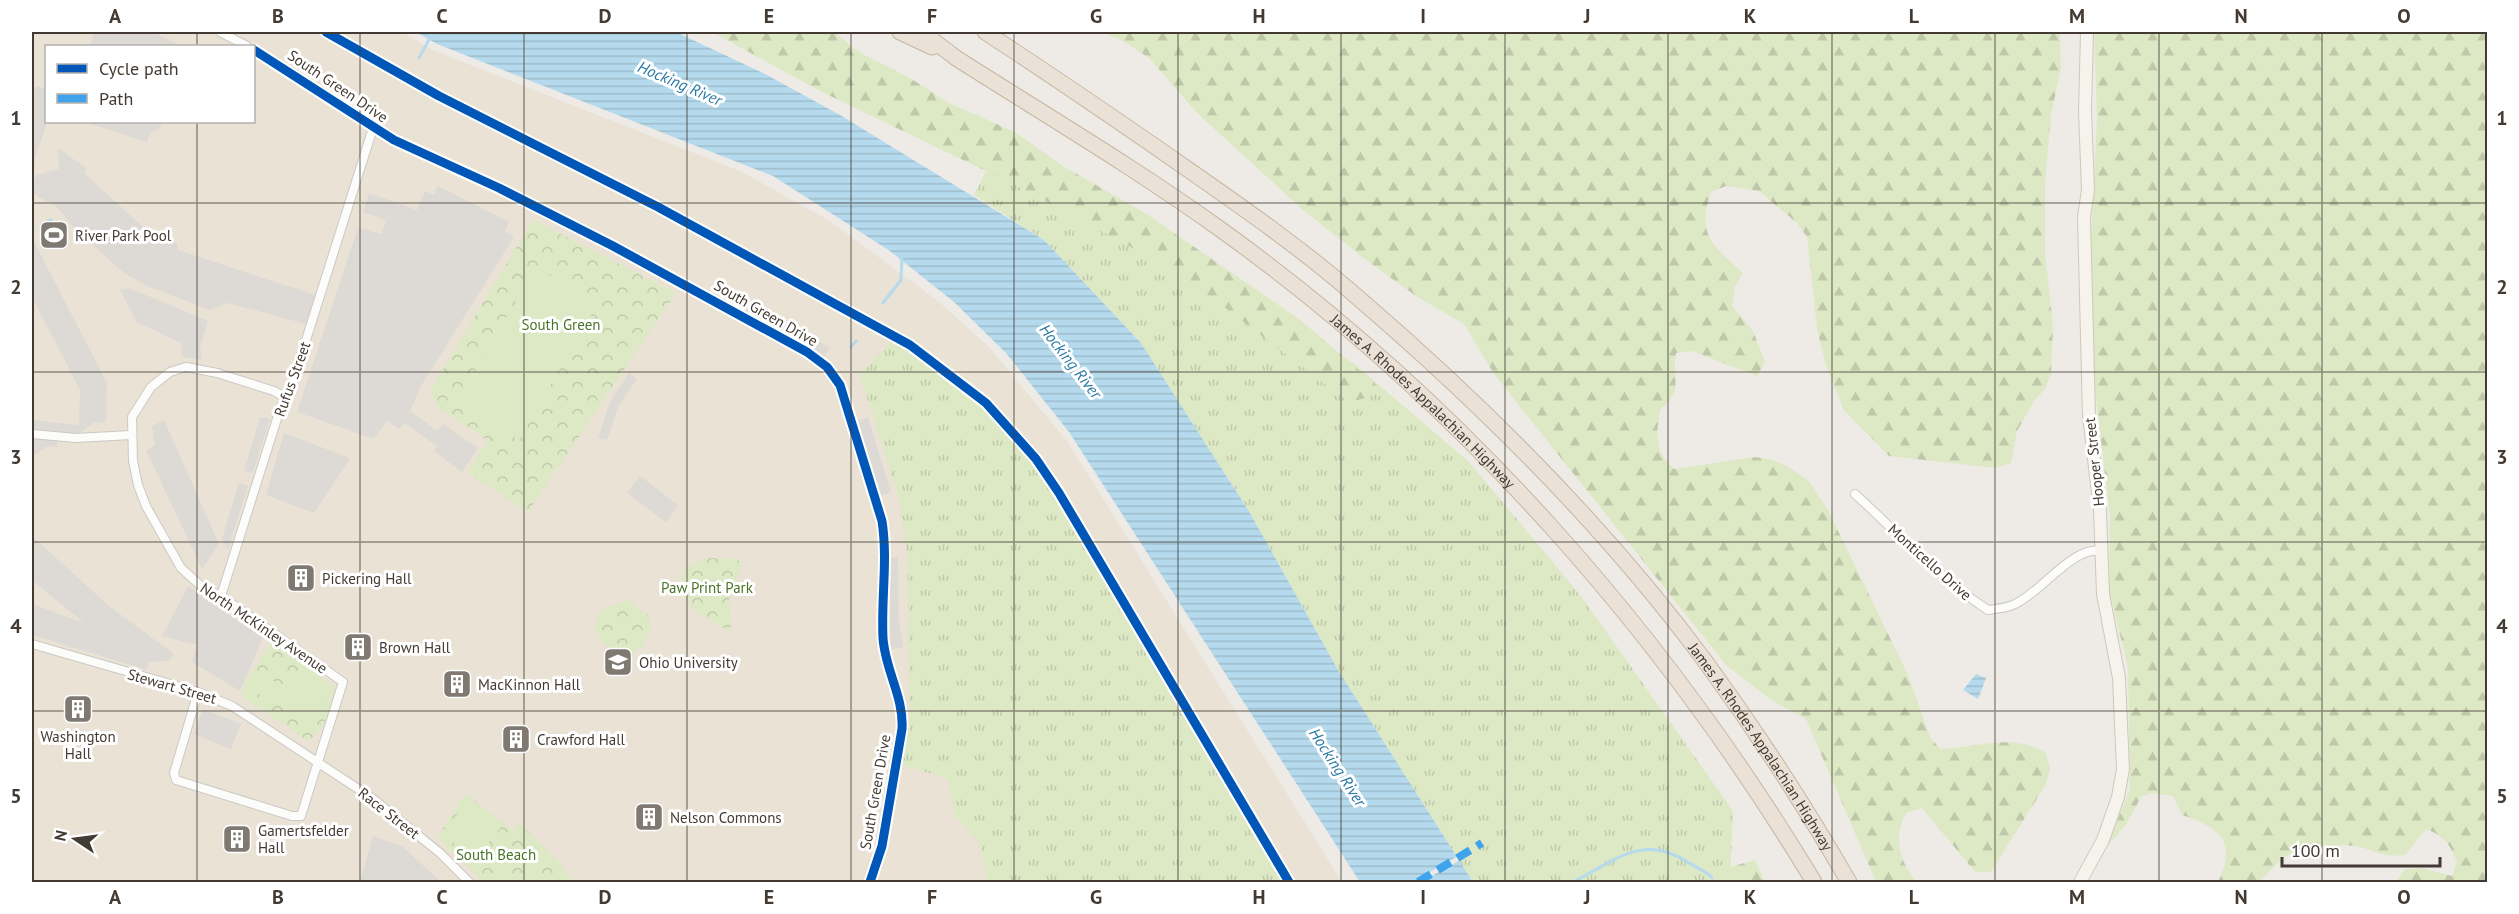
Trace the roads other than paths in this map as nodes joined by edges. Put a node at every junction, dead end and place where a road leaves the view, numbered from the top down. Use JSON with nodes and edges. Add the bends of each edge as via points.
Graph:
{"nodes":[{"id":1,"x":220,"y":32,"type":"edge"},
{"id":2,"x":900,"y":32,"type":"edge"},
{"id":3,"x":922,"y":32,"type":"edge"},
{"id":4,"x":985,"y":32,"type":"edge"},
{"id":5,"x":2087,"y":32,"type":"edge"},
{"id":6,"x":245,"y":45,"type":"edge"},
{"id":7,"x":255,"y":51,"type":"edge"},
{"id":8,"x":956,"y":58,"type":"junction"},
{"id":9,"x":372,"y":128,"type":"junction"},
{"id":10,"x":288,"y":399,"type":"junction"},
{"id":11,"x":32,"y":434,"type":"edge"},
{"id":12,"x":131,"y":435,"type":"junction"},
{"id":13,"x":1855,"y":494,"type":"dead end"},
{"id":14,"x":2102,"y":550,"type":"junction"},
{"id":15,"x":221,"y":596,"type":"junction"},
{"id":16,"x":32,"y":644,"type":"edge"},
{"id":17,"x":198,"y":692,"type":"junction"},
{"id":18,"x":302,"y":750,"type":"joint"},
{"id":19,"x":318,"y":762,"type":"junction"},
{"id":20,"x":469,"y":882,"type":"edge"},
{"id":21,"x":870,"y":882,"type":"edge"},
{"id":22,"x":1814,"y":882,"type":"edge"},
{"id":23,"x":1849,"y":882,"type":"edge"},
{"id":24,"x":2080,"y":882,"type":"edge"}],
"edges":[{"from":1,"to":6,"type":"street"},
{"from":2,"to":8,"type":"highway"},
{"from":3,"to":8,"type":"highway","name":"James A. Rhodes Appalachian Highway"},
{"from":4,"to":23,"type":"highway","name":"James A. Rhodes Appalachian Highway","via":[[1246,210],[1354,294],[1477,407],[1554,484],[1686,637],[1771,755]]},
{"from":5,"to":14,"type":"street","name":"Hooper Street","via":[[2085,314],[2089,416]]},
{"from":7,"to":9,"type":"street","name":"South Green Drive"},
{"from":8,"to":22,"type":"highway","name":"James A. Rhodes Appalachian Highway","via":[[1221,230],[1341,324],[1487,459],[1604,586],[1666,664],[1744,771]]},
{"from":9,"to":10,"type":"street","name":"Rufus Street"},
{"from":9,"to":21,"type":"street","name":"South Green Drive","via":[[664,273],[807,352],[834,375],[882,521],[883,639],[902,713],[882,846]]},
{"from":10,"to":12,"type":"street","via":[[211,371],[180,368],[160,379],[139,403],[132,417]]},
{"from":10,"to":15,"type":"street","name":"Rufus Street","via":[[281,406]]},
{"from":11,"to":12,"type":"street","via":[[83,438]]},
{"from":12,"to":15,"type":"street","name":"North McKinley Avenue","via":[[138,485],[152,519],[184,572]]},
{"from":13,"to":14,"type":"street","name":"Monticello Drive","via":[[1958,591],[1988,610],[2016,604],[2075,557],[2092,549]]},
{"from":14,"to":24,"type":"street","name":"Hooper Street","via":[[2103,594],[2119,678],[2123,769],[2107,830]]},
{"from":15,"to":19,"type":"street","name":"North McKinley Avenue","via":[[343,682]]},
{"from":16,"to":17,"type":"street","name":"Stewart Street"},
{"from":17,"to":18,"type":"street","name":"Stewart Street","via":[[240,710]]},
{"from":17,"to":19,"type":"street","via":[[174,773],[176,780],[301,816]]},
{"from":18,"to":19,"type":"street","name":"Race Street"},
{"from":19,"to":20,"type":"street","name":"Race Street","via":[[402,821]]}]}
